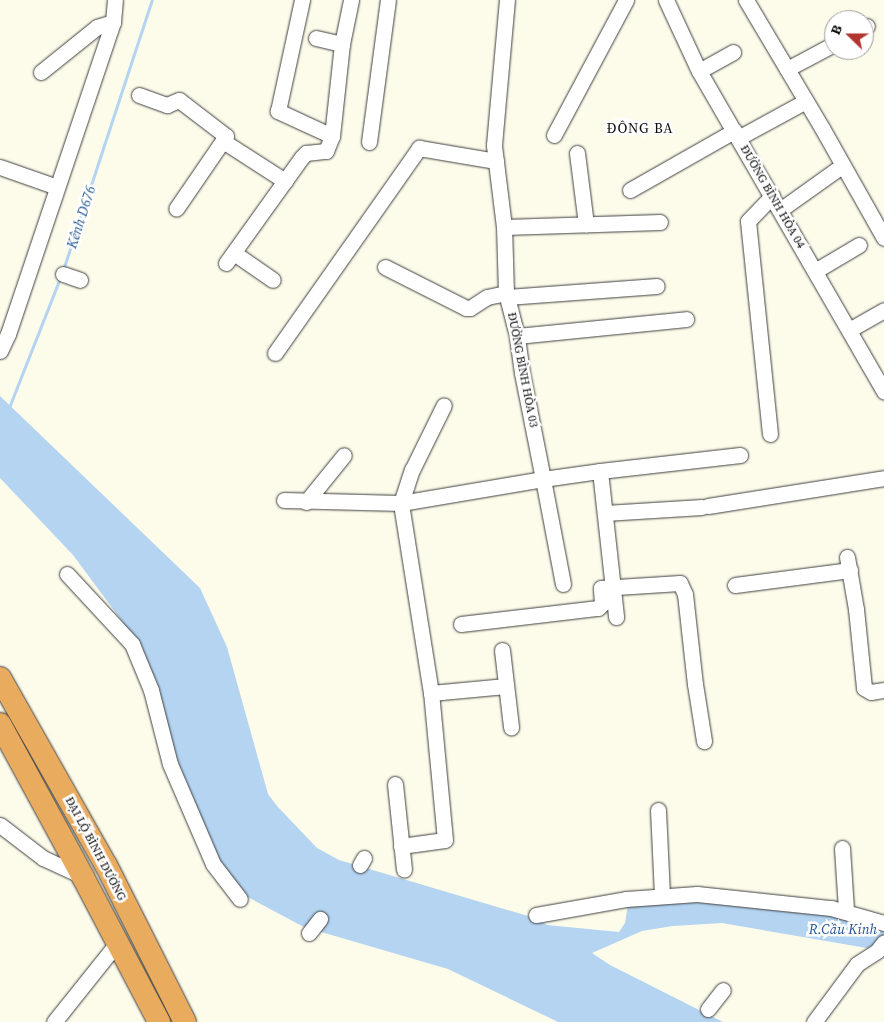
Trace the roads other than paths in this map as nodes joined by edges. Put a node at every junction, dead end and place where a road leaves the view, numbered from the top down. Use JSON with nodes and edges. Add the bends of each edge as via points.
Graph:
{"nodes":[{"id":1,"x":115,"y":0,"type":"edge"},
{"id":2,"x":302,"y":0,"type":"edge"},
{"id":3,"x":351,"y":0,"type":"edge"},
{"id":4,"x":388,"y":0,"type":"edge"},
{"id":5,"x":507,"y":0,"type":"edge"},
{"id":6,"x":626,"y":0,"type":"edge"},
{"id":7,"x":666,"y":0,"type":"edge"},
{"id":8,"x":746,"y":0,"type":"edge"},
{"id":9,"x":113,"y":22,"type":"junction"},
{"id":10,"x":316,"y":38,"type":"dead end"},
{"id":11,"x":342,"y":44,"type":"junction"},
{"id":12,"x":824,"y":49,"type":"edge"},
{"id":13,"x":733,"y":52,"type":"dead end"},
{"id":14,"x":787,"y":69,"type":"junction"},
{"id":15,"x":699,"y":71,"type":"junction"},
{"id":16,"x":40,"y":72,"type":"dead end"},
{"id":17,"x":139,"y":95,"type":"dead end"},
{"id":18,"x":806,"y":101,"type":"junction"},
{"id":19,"x":554,"y":135,"type":"dead end"},
{"id":20,"x":736,"y":135,"type":"junction"},
{"id":21,"x":332,"y":136,"type":"junction"},
{"id":22,"x":223,"y":141,"type":"junction"},
{"id":23,"x":369,"y":142,"type":"dead end"},
{"id":24,"x":577,"y":153,"type":"dead end"},
{"id":25,"x":496,"y":161,"type":"junction"},
{"id":26,"x":0,"y":167,"type":"edge"},
{"id":27,"x":836,"y":170,"type":"dead end"},
{"id":28,"x":285,"y":180,"type":"junction"},
{"id":29,"x":57,"y":187,"type":"junction"},
{"id":30,"x":630,"y":190,"type":"dead end"},
{"id":31,"x":772,"y":196,"type":"junction"},
{"id":32,"x":176,"y":209,"type":"dead end"},
{"id":33,"x":780,"y":210,"type":"junction"},
{"id":34,"x":660,"y":222,"type":"dead end"},
{"id":35,"x":586,"y":224,"type":"junction"},
{"id":36,"x":504,"y":227,"type":"junction"},
{"id":37,"x":884,"y":238,"type":"edge"},
{"id":38,"x":859,"y":245,"type":"dead end"},
{"id":39,"x":385,"y":267,"type":"dead end"},
{"id":40,"x":815,"y":271,"type":"junction"},
{"id":41,"x":63,"y":274,"type":"dead end"},
{"id":42,"x":80,"y":280,"type":"dead end"},
{"id":43,"x":273,"y":280,"type":"dead end"},
{"id":44,"x":657,"y":286,"type":"dead end"},
{"id":45,"x":507,"y":295,"type":"junction"},
{"id":46,"x":884,"y":310,"type":"edge"},
{"id":47,"x":686,"y":319,"type":"dead end"},
{"id":48,"x":849,"y":330,"type":"junction"},
{"id":49,"x":517,"y":336,"type":"junction"},
{"id":50,"x":0,"y":351,"type":"edge"},
{"id":51,"x":274,"y":353,"type":"dead end"},
{"id":52,"x":884,"y":391,"type":"edge"},
{"id":53,"x":444,"y":405,"type":"dead end"},
{"id":54,"x":770,"y":434,"type":"dead end"},
{"id":55,"x":344,"y":455,"type":"dead end"},
{"id":56,"x":740,"y":455,"type":"dead end"},
{"id":57,"x":600,"y":471,"type":"junction"},
{"id":58,"x":884,"y":478,"type":"edge"},
{"id":59,"x":543,"y":479,"type":"junction"},
{"id":60,"x":284,"y":500,"type":"dead end"},
{"id":61,"x":306,"y":502,"type":"junction"},
{"id":62,"x":401,"y":503,"type":"junction"},
{"id":63,"x":605,"y":513,"type":"junction"},
{"id":64,"x":66,"y":574,"type":"dead end"},
{"id":65,"x":563,"y":584,"type":"dead end"},
{"id":66,"x":735,"y":585,"type":"dead end"},
{"id":67,"x":613,"y":587,"type":"junction"},
{"id":68,"x":616,"y":617,"type":"dead end"},
{"id":69,"x":461,"y":624,"type":"dead end"},
{"id":70,"x":502,"y":650,"type":"dead end"},
{"id":71,"x":0,"y":678,"type":"edge"},
{"id":72,"x":506,"y":686,"type":"junction"},
{"id":73,"x":884,"y":690,"type":"edge"},
{"id":74,"x":431,"y":693,"type":"junction"},
{"id":75,"x":0,"y":724,"type":"edge"},
{"id":76,"x":511,"y":727,"type":"dead end"},
{"id":77,"x":704,"y":741,"type":"dead end"},
{"id":78,"x":395,"y":784,"type":"dead end"},
{"id":79,"x":658,"y":810,"type":"dead end"},
{"id":80,"x":0,"y":825,"type":"edge"},
{"id":81,"x":402,"y":846,"type":"junction"},
{"id":82,"x":842,"y":848,"type":"dead end"},
{"id":83,"x":106,"y":865,"type":"junction"},
{"id":84,"x":404,"y":870,"type":"dead end"},
{"id":85,"x":84,"y":876,"type":"junction"},
{"id":86,"x":662,"y":896,"type":"junction"},
{"id":87,"x":240,"y":899,"type":"dead end"},
{"id":88,"x":846,"y":910,"type":"junction"},
{"id":89,"x":536,"y":915,"type":"dead end"},
{"id":90,"x":320,"y":919,"type":"dead end"},
{"id":91,"x":884,"y":923,"type":"edge"},
{"id":92,"x":309,"y":933,"type":"dead end"},
{"id":93,"x":116,"y":943,"type":"junction"},
{"id":94,"x":880,"y":946,"type":"edge"},
{"id":95,"x":723,"y":990,"type":"dead end"},
{"id":96,"x":708,"y":1009,"type":"dead end"},
{"id":97,"x":54,"y":1022,"type":"edge"},
{"id":98,"x":159,"y":1022,"type":"edge"},
{"id":99,"x":185,"y":1022,"type":"edge"},
{"id":100,"x":814,"y":1022,"type":"edge"}],
"edges":[{"from":1,"to":9,"type":"street"},
{"from":2,"to":21,"type":"street","via":[[278,111]]},
{"from":3,"to":11,"type":"street"},
{"from":4,"to":23,"type":"street"},
{"from":5,"to":25,"type":"street","name":"ĐƯỜNG BÌNH HÒA 03","via":[[494,145]]},
{"from":6,"to":19,"type":"street"},
{"from":7,"to":15,"type":"street","name":"ĐƯỜNG BÌNH HÒA 04"},
{"from":8,"to":14,"type":"street"},
{"from":9,"to":16,"type":"street","via":[[96,27]]},
{"from":9,"to":29,"type":"street"},
{"from":10,"to":11,"type":"street"},
{"from":11,"to":21,"type":"street"},
{"from":12,"to":14,"type":"street"},
{"from":13,"to":15,"type":"street"},
{"from":14,"to":18,"type":"street"},
{"from":15,"to":20,"type":"street","name":"ĐƯỜNG BÌNH HÒA 04"},
{"from":17,"to":22,"type":"street","via":[[167,105],[179,100],[226,136]]},
{"from":18,"to":20,"type":"street"},
{"from":18,"to":37,"type":"street"},
{"from":20,"to":30,"type":"street"},
{"from":20,"to":31,"type":"street","name":"ĐƯỜNG BÌNH HÒA 04"},
{"from":21,"to":28,"type":"street","via":[[326,152],[306,153]]},
{"from":22,"to":28,"type":"street"},
{"from":22,"to":32,"type":"street"},
{"from":24,"to":35,"type":"street"},
{"from":25,"to":36,"type":"street","name":"ĐƯỜNG BÌNH HÒA 03"},
{"from":25,"to":51,"type":"street","via":[[419,148]]},
{"from":26,"to":29,"type":"street"},
{"from":27,"to":33,"type":"street"},
{"from":28,"to":43,"type":"street","via":[[230,258]]},
{"from":29,"to":50,"type":"street","via":[[38,265]]},
{"from":31,"to":33,"type":"street","name":"ĐƯỜNG BÌNH HÒA 04"},
{"from":31,"to":54,"type":"street","via":[[748,221]]},
{"from":33,"to":40,"type":"street","name":"ĐƯỜNG BÌNH HÒA 04"},
{"from":34,"to":35,"type":"street"},
{"from":35,"to":36,"type":"street"},
{"from":36,"to":45,"type":"street","name":"ĐƯỜNG BÌNH HÒA 03"},
{"from":38,"to":40,"type":"street"},
{"from":39,"to":45,"type":"street","via":[[466,308],[487,297]]},
{"from":40,"to":48,"type":"street","name":"ĐƯỜNG BÌNH HÒA 04"},
{"from":41,"to":42,"type":"street"},
{"from":44,"to":45,"type":"street"},
{"from":45,"to":49,"type":"street","name":"ĐƯỜNG BÌNH HÒA 03"},
{"from":46,"to":48,"type":"street"},
{"from":47,"to":49,"type":"street"},
{"from":48,"to":52,"type":"street","name":"ĐƯỜNG BÌNH HÒA 04"},
{"from":49,"to":59,"type":"street","name":"ĐƯỜNG BÌNH HÒA 03"},
{"from":53,"to":62,"type":"street","via":[[412,470]]},
{"from":55,"to":61,"type":"street"},
{"from":56,"to":57,"type":"street"},
{"from":57,"to":59,"type":"street"},
{"from":57,"to":63,"type":"street"},
{"from":58,"to":63,"type":"street","via":[[705,506]]},
{"from":59,"to":62,"type":"street"},
{"from":59,"to":65,"type":"street","name":"ĐƯỜNG BÌNH HÒA 03"},
{"from":60,"to":61,"type":"street"},
{"from":61,"to":62,"type":"street"},
{"from":62,"to":74,"type":"street"},
{"from":63,"to":67,"type":"street"},
{"from":64,"to":87,"type":"street","via":[[132,644],[151,690],[170,764],[213,864]]},
{"from":66,"to":73,"type":"street","via":[[849,564],[864,688],[872,692]]},
{"from":67,"to":68,"type":"street"},
{"from":67,"to":69,"type":"street","via":[[600,589],[602,604],[598,608]]},
{"from":67,"to":77,"type":"street","via":[[676,582],[682,586]]},
{"from":70,"to":72,"type":"street"},
{"from":71,"to":83,"type":"highway","name":"ĐẠI LỘ BÌNH DƯƠNG"},
{"from":72,"to":74,"type":"street"},
{"from":72,"to":76,"type":"street"},
{"from":74,"to":81,"type":"street","via":[[445,840]]},
{"from":75,"to":85,"type":"highway","name":"ĐẠI LỘ BÌNH DƯƠNG"},
{"from":78,"to":81,"type":"street"},
{"from":79,"to":86,"type":"street"},
{"from":80,"to":85,"type":"street","via":[[43,858]]},
{"from":81,"to":84,"type":"street"},
{"from":82,"to":88,"type":"street"},
{"from":83,"to":85,"type":"highway"},
{"from":83,"to":99,"type":"highway","name":"ĐẠI LỘ BÌNH DƯƠNG"},
{"from":85,"to":93,"type":"highway","name":"ĐẠI LỘ BÌNH DƯƠNG"},
{"from":86,"to":88,"type":"street","via":[[697,894]]},
{"from":86,"to":89,"type":"street"},
{"from":88,"to":91,"type":"street"},
{"from":90,"to":92,"type":"street"},
{"from":93,"to":97,"type":"street"},
{"from":93,"to":98,"type":"highway","name":"ĐẠI LỘ BÌNH DƯƠNG"},
{"from":94,"to":100,"type":"street","via":[[858,964]]},
{"from":95,"to":96,"type":"street"}]}
